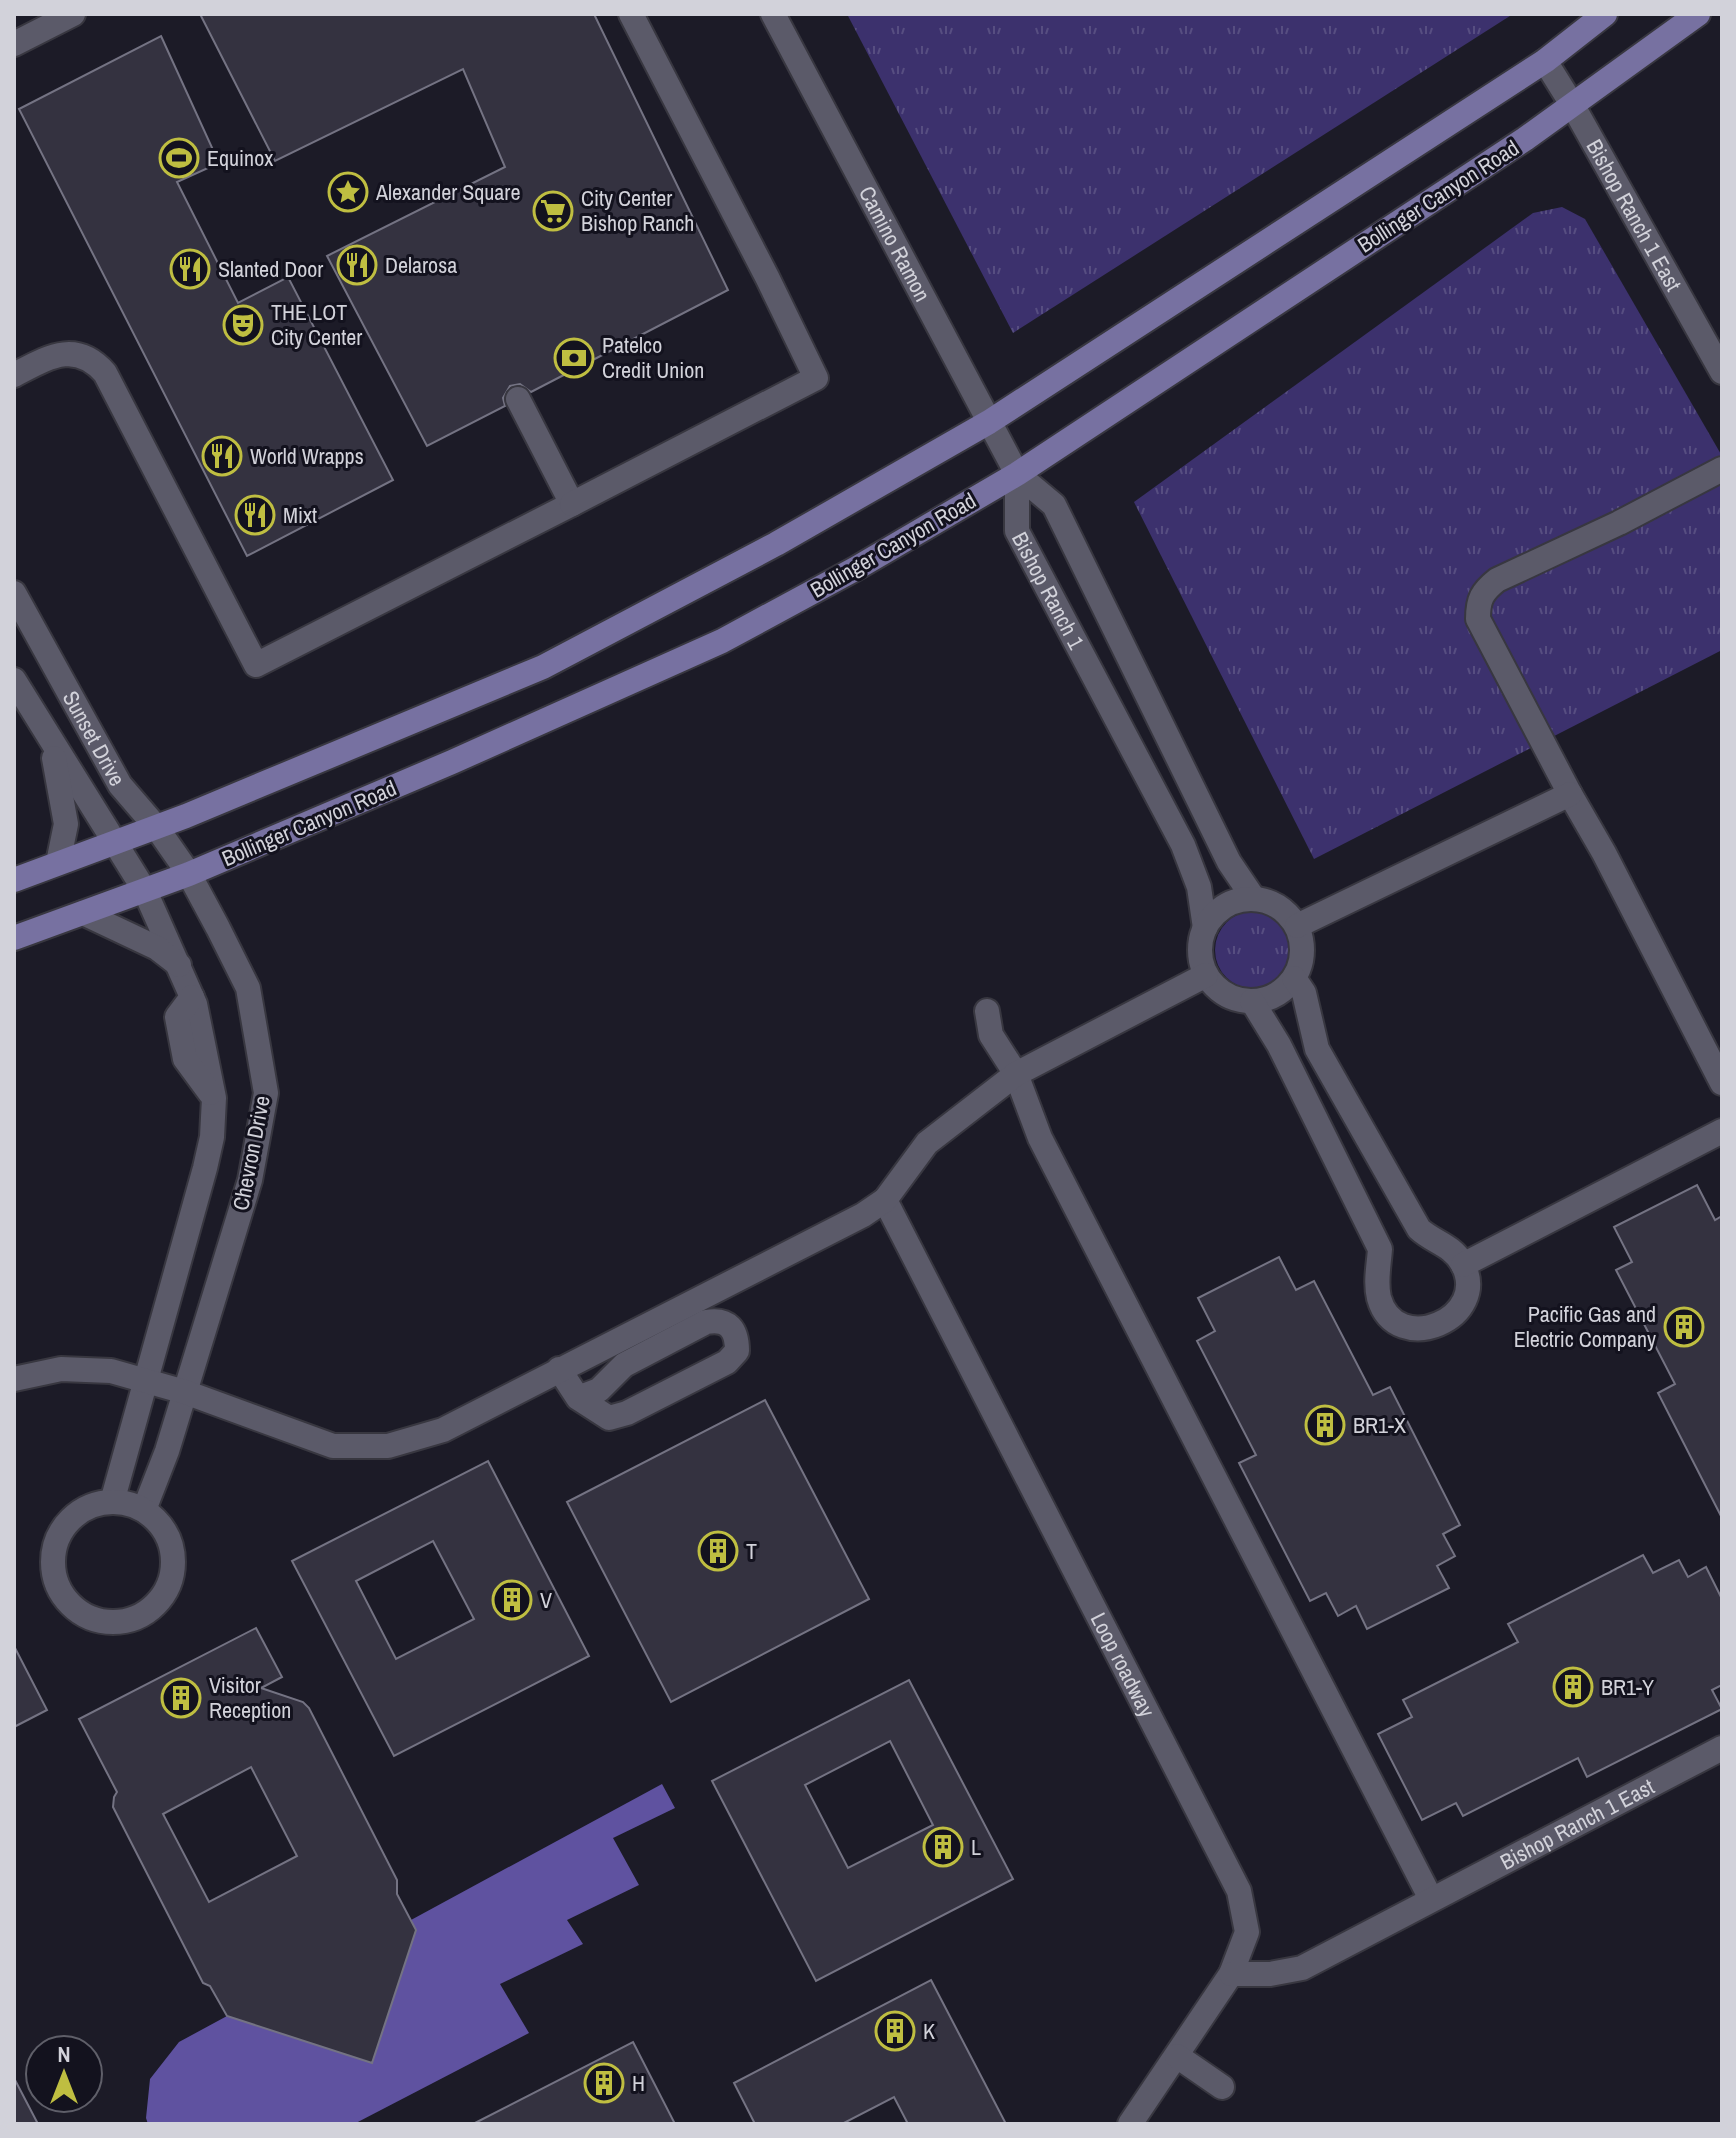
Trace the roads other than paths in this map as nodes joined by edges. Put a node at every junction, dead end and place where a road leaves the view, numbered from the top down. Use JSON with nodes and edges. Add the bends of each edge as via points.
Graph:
{"nodes":[{"id":1,"x":73,"y":14,"type":"edge"},
{"id":2,"x":631,"y":14,"type":"edge"},
{"id":3,"x":773,"y":14,"type":"edge"},
{"id":4,"x":1605,"y":14,"type":"edge"},
{"id":5,"x":1698,"y":14,"type":"edge"},
{"id":6,"x":14,"y":44,"type":"edge"},
{"id":7,"x":1545,"y":61,"type":"junction"},
{"id":8,"x":1573,"y":106,"type":"junction"},
{"id":9,"x":1722,"y":372,"type":"edge"},
{"id":10,"x":14,"y":375,"type":"edge"},
{"id":11,"x":518,"y":399,"type":"dead end"},
{"id":12,"x":989,"y":422,"type":"junction"},
{"id":13,"x":1722,"y":469,"type":"edge"},
{"id":14,"x":1017,"y":474,"type":"junction"},
{"id":15,"x":572,"y":504,"type":"junction"},
{"id":16,"x":14,"y":593,"type":"edge"},
{"id":17,"x":14,"y":680,"type":"edge"},
{"id":18,"x":49,"y":736,"type":"junction"},
{"id":19,"x":1570,"y":794,"type":"junction"},
{"id":20,"x":157,"y":828,"type":"junction"},
{"id":21,"x":117,"y":843,"type":"junction"},
{"id":22,"x":58,"y":863,"type":"junction"},
{"id":23,"x":189,"y":874,"type":"junction"},
{"id":24,"x":14,"y":880,"type":"edge"},
{"id":25,"x":145,"y":891,"type":"junction"},
{"id":26,"x":1254,"y":899,"type":"junction"},
{"id":27,"x":83,"y":913,"type":"junction"},
{"id":28,"x":1297,"y":926,"type":"junction"},
{"id":29,"x":1205,"y":928,"type":"junction"},
{"id":30,"x":14,"y":938,"type":"edge"},
{"id":31,"x":179,"y":965,"type":"junction"},
{"id":32,"x":1206,"y":975,"type":"junction"},
{"id":33,"x":1294,"y":978,"type":"junction"},
{"id":34,"x":1252,"y":1001,"type":"junction"},
{"id":35,"x":987,"y":1011,"type":"dead end"},
{"id":36,"x":1016,"y":1074,"type":"junction"},
{"id":37,"x":1722,"y":1083,"type":"edge"},
{"id":38,"x":1722,"y":1131,"type":"edge"},
{"id":39,"x":885,"y":1200,"type":"junction"},
{"id":40,"x":1463,"y":1265,"type":"junction"},
{"id":41,"x":559,"y":1369,"type":"junction"},
{"id":42,"x":14,"y":1379,"type":"edge"},
{"id":43,"x":145,"y":1381,"type":"junction"},
{"id":44,"x":185,"y":1392,"type":"junction"},
{"id":45,"x":578,"y":1398,"type":"junction"},
{"id":46,"x":112,"y":1502,"type":"junction"},
{"id":47,"x":144,"y":1510,"type":"junction"},
{"id":48,"x":1722,"y":1748,"type":"edge"},
{"id":49,"x":1431,"y":1899,"type":"junction"},
{"id":50,"x":1231,"y":1974,"type":"junction"},
{"id":51,"x":1177,"y":2056,"type":"junction"},
{"id":52,"x":1222,"y":2087,"type":"dead end"},
{"id":53,"x":1130,"y":2124,"type":"edge"}],
"edges":[{"from":1,"to":6,"type":"street"},
{"from":2,"to":15,"type":"street","via":[[816,378]]},
{"from":3,"to":12,"type":"street","name":"Camino Ramon"},
{"from":4,"to":7,"type":"main road"},
{"from":5,"to":8,"type":"main road","name":"Bollinger Canyon Road"},
{"from":7,"to":8,"type":"street","name":"Bishop Ranch 1 East"},
{"from":7,"to":12,"type":"main road"},
{"from":8,"to":9,"type":"street","name":"Bishop Ranch 1 East"},
{"from":8,"to":14,"type":"main road","name":"Bollinger Canyon Road"},
{"from":10,"to":15,"type":"street","via":[[53,355],[76,354],[95,361],[256,665]]},
{"from":11,"to":15,"type":"street"},
{"from":12,"to":14,"type":"street","name":"Camino Ramon"},
{"from":12,"to":20,"type":"main road","via":[[776,544],[543,667]]},
{"from":13,"to":19,"type":"street","via":[[1497,580],[1478,601],[1478,619]]},
{"from":14,"to":23,"type":"main road","name":"Bollinger Canyon Road","via":[[722,641]]},
{"from":14,"to":26,"type":"street","name":"Bishop Ranch 1","via":[[1054,505],[1229,862]]},
{"from":14,"to":29,"type":"street","name":"Bishop Ranch 1","via":[[1017,531],[1183,845],[1199,887]]},
{"from":16,"to":20,"type":"street","name":"Sunset Drive","via":[[120,785]]},
{"from":17,"to":18,"type":"street","name":"Sunset Drive"},
{"from":18,"to":21,"type":"street","name":"Sunset Drive"},
{"from":18,"to":22,"type":"street","name":"Sunset Drive","via":[[66,824]]},
{"from":19,"to":28,"type":"street"},
{"from":19,"to":37,"type":"street"},
{"from":20,"to":21,"type":"main road"},
{"from":20,"to":23,"type":"street","name":"Sunset Drive"},
{"from":21,"to":22,"type":"main road"},
{"from":21,"to":25,"type":"street","name":"Sunset Drive"},
{"from":22,"to":24,"type":"main road"},
{"from":23,"to":25,"type":"main road","name":"Bollinger Canyon Road"},
{"from":23,"to":44,"type":"street","name":"Chevron Drive","via":[[248,988],[266,1093],[250,1180]]},
{"from":25,"to":27,"type":"main road","name":"Bollinger Canyon Road"},
{"from":25,"to":31,"type":"street"},
{"from":26,"to":28,"type":"street","via":[[1277,905]]},
{"from":26,"to":29,"type":"street","via":[[1220,909]]},
{"from":27,"to":30,"type":"main road","name":"Bollinger Canyon Road"},
{"from":27,"to":31,"type":"street","via":[[157,948]]},
{"from":28,"to":33,"type":"street","via":[[1303,953]]},
{"from":29,"to":32,"type":"street","via":[[1200,953]]},
{"from":31,"to":43,"type":"street","name":"Chevron Drive","via":[[192,997],[177,1017],[185,1059],[214,1098],[212,1137]]},
{"from":32,"to":34,"type":"street","via":[[1221,991]]},
{"from":32,"to":36,"type":"street"},
{"from":33,"to":34,"type":"street","via":[[1279,993]]},
{"from":33,"to":40,"type":"street","via":[[1304,993],[1317,1049],[1419,1229],[1446,1245]]},
{"from":34,"to":40,"type":"street","via":[[1380,1249],[1377,1282],[1385,1312],[1411,1327],[1438,1326],[1451,1319],[1466,1291]]},
{"from":35,"to":36,"type":"street","via":[[991,1035]]},
{"from":36,"to":39,"type":"street","via":[[927,1143]]},
{"from":36,"to":49,"type":"street","via":[[1040,1138]]},
{"from":38,"to":40,"type":"street"},
{"from":39,"to":41,"type":"street"},
{"from":39,"to":50,"type":"street","name":"Loop roadway","via":[[1239,1891],[1247,1932]]},
{"from":41,"to":44,"type":"street","via":[[443,1430],[388,1446],[333,1446]]},
{"from":41,"to":45,"type":"street"},
{"from":42,"to":43,"type":"street","via":[[61,1369],[111,1371]]},
{"from":43,"to":44,"type":"street"},
{"from":43,"to":46,"type":"street","name":"Chevron Drive"},
{"from":44,"to":47,"type":"street","name":"Chevron Drive"},
{"from":45,"to":45,"type":"street","via":[[609,1418],[627,1413],[727,1362],[737,1351],[734,1330],[728,1323],[706,1322],[624,1365],[599,1390]]},
{"from":46,"to":47,"type":"street"},
{"from":46,"to":47,"type":"street","via":[[75,1515],[53,1549],[58,1588],[86,1617],[126,1621],[145,1613],[170,1582],[170,1541]]},
{"from":48,"to":49,"type":"street","name":"Bishop Ranch 1 East"},
{"from":49,"to":50,"type":"street","name":"Bishop Ranch 1 East","via":[[1302,1968]]},
{"from":50,"to":51,"type":"street","name":"Loop roadway"},
{"from":51,"to":52,"type":"street"},
{"from":51,"to":53,"type":"street","name":"Loop roadway"}]}
